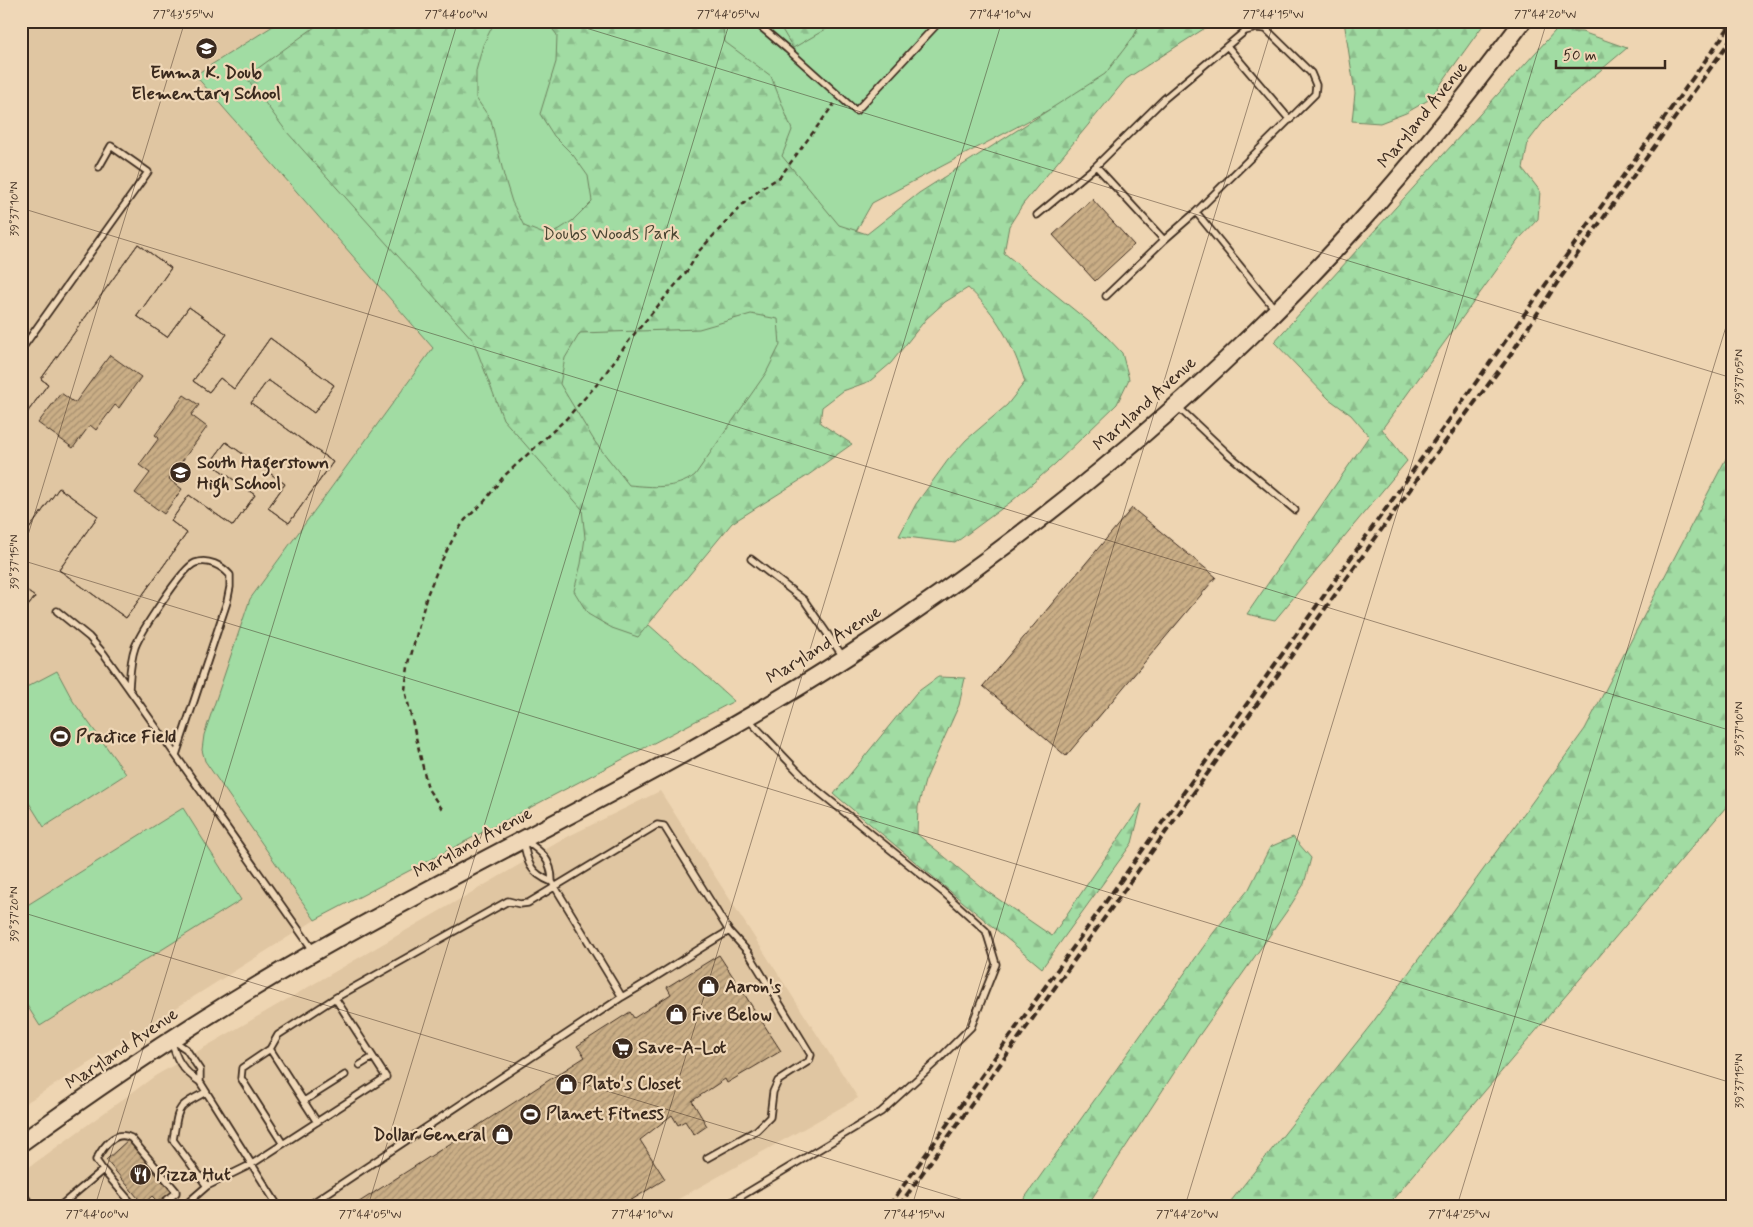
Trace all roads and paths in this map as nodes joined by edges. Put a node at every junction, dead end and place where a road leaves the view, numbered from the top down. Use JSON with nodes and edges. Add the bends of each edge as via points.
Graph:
{"nodes":[{"id":1,"x":754,"y":21,"type":"edge"},
{"id":2,"x":940,"y":21,"type":"edge"},
{"id":3,"x":1523,"y":21,"type":"edge"},
{"id":4,"x":1227,"y":46,"type":"junction"},
{"id":5,"x":841,"y":97,"type":"junction"},
{"id":6,"x":1290,"y":120,"type":"junction"},
{"id":7,"x":1096,"y":166,"type":"junction"},
{"id":8,"x":99,"y":167,"type":"dead end"},
{"id":9,"x":1196,"y":212,"type":"junction"},
{"id":10,"x":1037,"y":215,"type":"dead end"},
{"id":11,"x":1164,"y":240,"type":"junction"},
{"id":12,"x":1106,"y":296,"type":"dead end"},
{"id":13,"x":1276,"y":310,"type":"junction"},
{"id":14,"x":21,"y":350,"type":"edge"},
{"id":15,"x":1177,"y":405,"type":"junction"},
{"id":16,"x":1295,"y":510,"type":"dead end"},
{"id":17,"x":751,"y":559,"type":"dead end"},
{"id":18,"x":56,"y":611,"type":"dead end"},
{"id":19,"x":844,"y":658,"type":"junction"},
{"id":20,"x":129,"y":689,"type":"junction"},
{"id":21,"x":746,"y":717,"type":"junction"},
{"id":22,"x":176,"y":755,"type":"junction"},
{"id":23,"x":442,"y":808,"type":"dead end"},
{"id":24,"x":524,"y":839,"type":"junction"},
{"id":25,"x":554,"y":884,"type":"junction"},
{"id":26,"x":729,"y":931,"type":"junction"},
{"id":27,"x":314,"y":952,"type":"junction"},
{"id":28,"x":622,"y":997,"type":"junction"},
{"id":29,"x":335,"y":998,"type":"junction"},
{"id":30,"x":171,"y":1039,"type":"junction"},
{"id":31,"x":270,"y":1049,"type":"junction"},
{"id":32,"x":373,"y":1057,"type":"junction"},
{"id":33,"x":360,"y":1065,"type":"dead end"},
{"id":34,"x":344,"y":1075,"type":"dead end"},
{"id":35,"x":200,"y":1082,"type":"junction"},
{"id":36,"x":206,"y":1092,"type":"junction"},
{"id":37,"x":304,"y":1101,"type":"junction"},
{"id":38,"x":317,"y":1122,"type":"junction"},
{"id":39,"x":21,"y":1143,"type":"edge"},
{"id":40,"x":283,"y":1144,"type":"junction"},
{"id":41,"x":707,"y":1158,"type":"dead end"},
{"id":42,"x":252,"y":1164,"type":"junction"},
{"id":43,"x":103,"y":1170,"type":"junction"},
{"id":44,"x":207,"y":1186,"type":"junction"},
{"id":45,"x":21,"y":1192,"type":"edge"},
{"id":46,"x":131,"y":1205,"type":"edge"},
{"id":47,"x":32,"y":1206,"type":"edge"},
{"id":48,"x":60,"y":1206,"type":"edge"},
{"id":49,"x":159,"y":1206,"type":"edge"},
{"id":50,"x":185,"y":1206,"type":"edge"},
{"id":51,"x":278,"y":1206,"type":"edge"},
{"id":52,"x":308,"y":1206,"type":"edge"},
{"id":53,"x":725,"y":1206,"type":"edge"}],
"edges":[{"from":1,"to":5,"type":"lane"},
{"from":2,"to":5,"type":"lane","via":[[856,111]]},
{"from":3,"to":13,"type":"main road","name":"Maryland Avenue","via":[[1432,138],[1354,229]]},
{"from":4,"to":6,"type":"lane"},
{"from":4,"to":6,"type":"lane","via":[[1245,31],[1266,29],[1311,73],[1316,94]]},
{"from":4,"to":7,"type":"lane","via":[[1164,99]]},
{"from":5,"to":23,"type":"path","via":[[780,177],[742,205],[699,251],[688,270],[631,338],[600,382],[566,419],[503,477],[455,535],[427,595],[405,690],[428,789]]},
{"from":6,"to":9,"type":"lane"},
{"from":7,"to":10,"type":"lane"},
{"from":7,"to":11,"type":"lane"},
{"from":8,"to":14,"type":"lane","via":[[111,146],[148,172]]},
{"from":9,"to":11,"type":"lane"},
{"from":9,"to":13,"type":"lane"},
{"from":11,"to":12,"type":"lane"},
{"from":13,"to":15,"type":"main road","name":"Maryland Avenue"},
{"from":15,"to":16,"type":"lane","via":[[1229,455]]},
{"from":15,"to":19,"type":"main road","name":"Maryland Avenue","via":[[1060,504],[949,588]]},
{"from":17,"to":19,"type":"lane","via":[[804,600]]},
{"from":18,"to":20,"type":"lane","via":[[89,637]]},
{"from":19,"to":21,"type":"main road","name":"Maryland Avenue"},
{"from":20,"to":22,"type":"lane"},
{"from":20,"to":22,"type":"lane","via":[[130,666],[140,634],[185,571],[196,562],[222,566],[230,575],[227,602]]},
{"from":21,"to":24,"type":"main road","name":"Maryland Avenue"},
{"from":21,"to":53,"type":"lane","via":[[812,786],[986,931],[996,964],[971,1027],[881,1112]]},
{"from":22,"to":27,"type":"lane"},
{"from":24,"to":25,"type":"lane","via":[[541,850],[552,870]]},
{"from":24,"to":25,"type":"lane","via":[[526,858],[538,877]]},
{"from":24,"to":27,"type":"main road","name":"Maryland Avenue"},
{"from":25,"to":26,"type":"lane","via":[[657,825],[664,826]]},
{"from":25,"to":28,"type":"lane"},
{"from":25,"to":29,"type":"lane","via":[[528,903],[508,901]]},
{"from":26,"to":28,"type":"lane"},
{"from":26,"to":41,"type":"lane","via":[[748,952],[810,1055],[809,1061],[778,1081],[770,1117],[757,1130]]},
{"from":27,"to":30,"type":"main road","name":"Maryland Avenue"},
{"from":28,"to":52,"type":"lane"},
{"from":29,"to":31,"type":"lane","via":[[278,1035]]},
{"from":29,"to":32,"type":"lane"},
{"from":30,"to":35,"type":"lane","via":[[176,1057],[189,1075]]},
{"from":30,"to":35,"type":"lane","via":[[186,1048],[200,1070]]},
{"from":30,"to":39,"type":"main road","name":"Maryland Avenue"},
{"from":31,"to":37,"type":"lane"},
{"from":31,"to":40,"type":"lane","via":[[242,1068],[241,1078]]},
{"from":32,"to":33,"type":"lane"},
{"from":32,"to":38,"type":"lane","via":[[386,1077]]},
{"from":34,"to":37,"type":"lane"},
{"from":35,"to":36,"type":"lane"},
{"from":36,"to":42,"type":"lane"},
{"from":36,"to":44,"type":"lane","via":[[183,1104],[178,1112],[174,1140]]},
{"from":37,"to":38,"type":"lane"},
{"from":38,"to":40,"type":"lane"},
{"from":40,"to":42,"type":"lane"},
{"from":42,"to":44,"type":"lane"},
{"from":42,"to":51,"type":"lane"},
{"from":43,"to":46,"type":"lane"},
{"from":43,"to":48,"type":"lane"},
{"from":43,"to":49,"type":"lane","via":[[96,1160],[100,1151],[110,1140],[125,1134],[176,1190]]},
{"from":44,"to":50,"type":"lane"},
{"from":45,"to":47,"type":"lane"}]}
